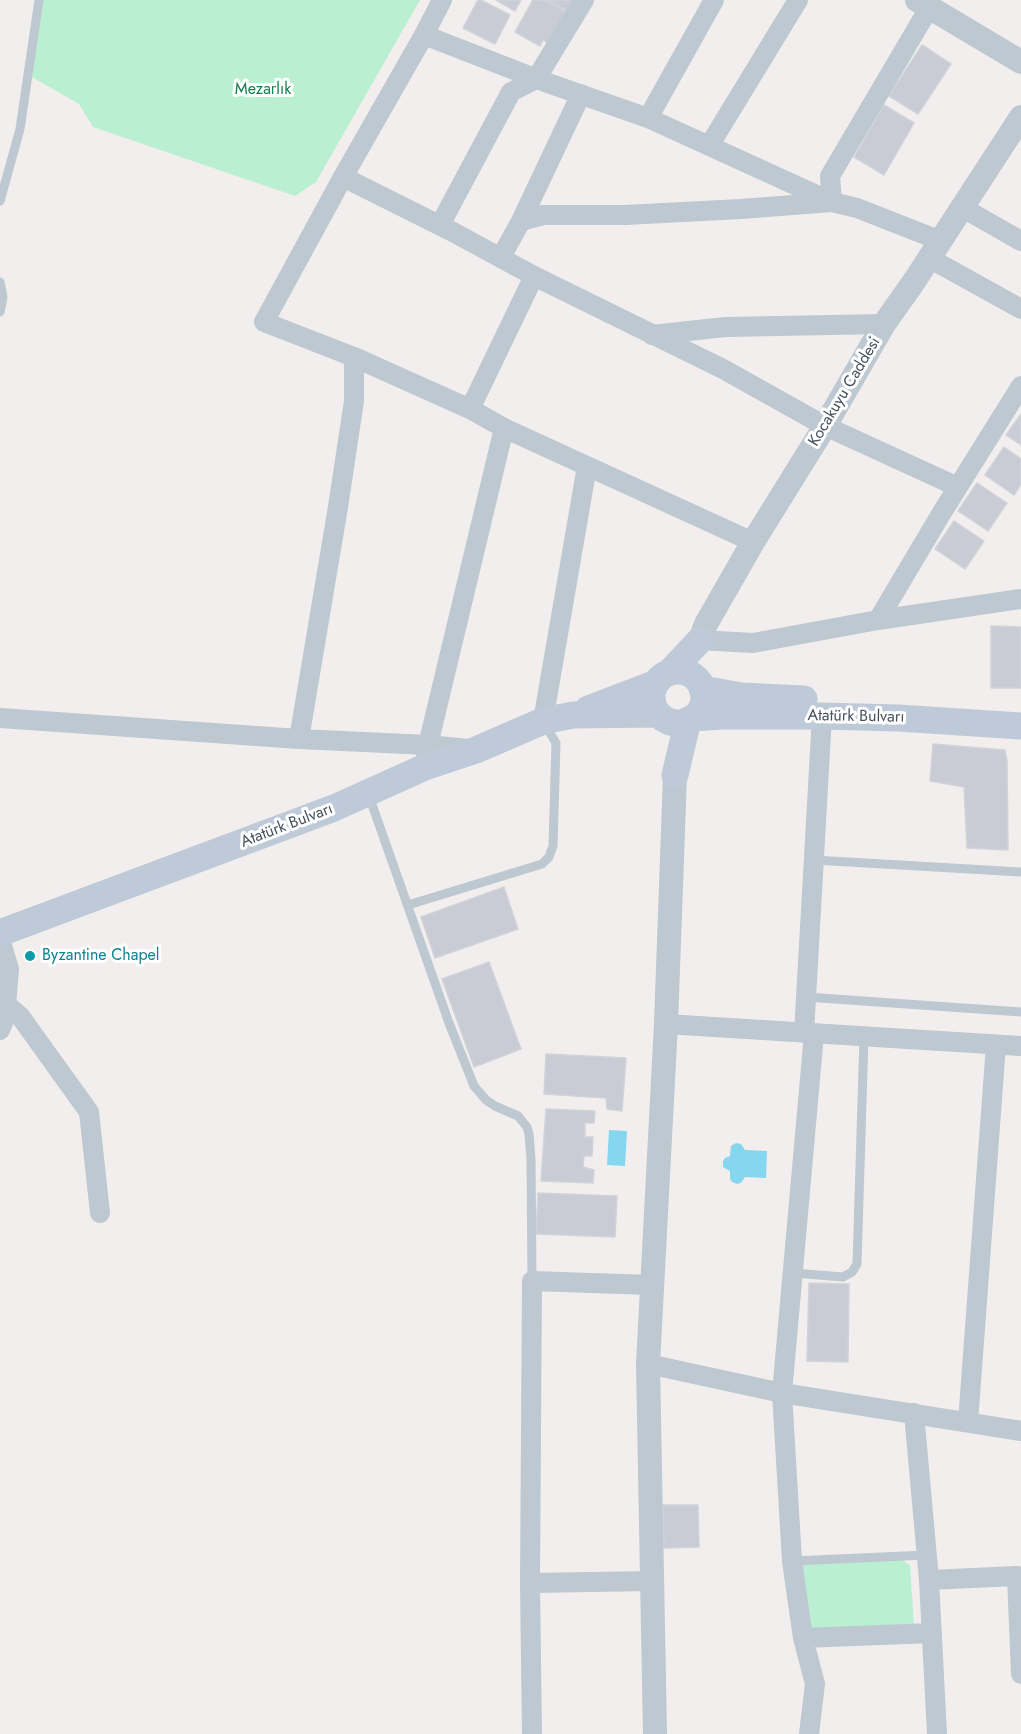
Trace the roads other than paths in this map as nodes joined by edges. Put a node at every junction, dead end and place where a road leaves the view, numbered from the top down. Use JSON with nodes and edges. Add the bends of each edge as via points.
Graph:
{"nodes":[{"id":1,"x":39,"y":0,"type":"edge"},
{"id":2,"x":442,"y":0,"type":"edge"},
{"id":3,"x":584,"y":0,"type":"edge"},
{"id":4,"x":714,"y":0,"type":"edge"},
{"id":5,"x":798,"y":0,"type":"edge"},
{"id":6,"x":926,"y":2,"type":"edge"},
{"id":7,"x":424,"y":34,"type":"junction"},
{"id":8,"x":1021,"y":62,"type":"edge"},
{"id":9,"x":536,"y":79,"type":"junction"},
{"id":10,"x":581,"y":94,"type":"junction"},
{"id":11,"x":648,"y":118,"type":"junction"},
{"id":12,"x":1020,"y":123,"type":"edge"},
{"id":13,"x":709,"y":146,"type":"junction"},
{"id":14,"x":343,"y":177,"type":"junction"},
{"id":15,"x":0,"y":201,"type":"edge"},
{"id":16,"x":832,"y":202,"type":"junction"},
{"id":17,"x":963,"y":208,"type":"junction"},
{"id":18,"x":521,"y":221,"type":"junction"},
{"id":19,"x":440,"y":225,"type":"junction"},
{"id":20,"x":1021,"y":241,"type":"edge"},
{"id":21,"x":935,"y":249,"type":"junction"},
{"id":22,"x":501,"y":257,"type":"junction"},
{"id":23,"x":534,"y":276,"type":"junction"},
{"id":24,"x":0,"y":282,"type":"edge"},
{"id":25,"x":1021,"y":309,"type":"edge"},
{"id":26,"x":0,"y":312,"type":"edge"},
{"id":27,"x":884,"y":324,"type":"junction"},
{"id":28,"x":652,"y":335,"type":"junction"},
{"id":29,"x":354,"y":357,"type":"junction"},
{"id":30,"x":1021,"y":386,"type":"edge"},
{"id":31,"x":470,"y":409,"type":"junction"},
{"id":32,"x":825,"y":426,"type":"junction"},
{"id":33,"x":504,"y":428,"type":"junction"},
{"id":34,"x":587,"y":466,"type":"junction"},
{"id":35,"x":958,"y":487,"type":"junction"},
{"id":36,"x":753,"y":542,"type":"junction"},
{"id":37,"x":1021,"y":599,"type":"edge"},
{"id":38,"x":878,"y":620,"type":"junction"},
{"id":39,"x":700,"y":640,"type":"junction"},
{"id":40,"x":663,"y":678,"type":"junction"},
{"id":41,"x":699,"y":684,"type":"junction"},
{"id":42,"x":1021,"y":714,"type":"edge"},
{"id":43,"x":573,"y":715,"type":"junction"},
{"id":44,"x":822,"y":716,"type":"junction"},
{"id":45,"x":0,"y":718,"type":"edge"},
{"id":46,"x":676,"y":718,"type":"junction"},
{"id":47,"x":543,"y":721,"type":"junction"},
{"id":48,"x":1021,"y":726,"type":"edge"},
{"id":49,"x":299,"y":739,"type":"junction"},
{"id":50,"x":426,"y":756,"type":"junction"},
{"id":51,"x":675,"y":775,"type":"joint"},
{"id":52,"x":368,"y":793,"type":"junction"},
{"id":53,"x":814,"y":860,"type":"junction"},
{"id":54,"x":1021,"y":872,"type":"edge"},
{"id":55,"x":408,"y":905,"type":"junction"},
{"id":56,"x":0,"y":933,"type":"edge"},
{"id":57,"x":0,"y":939,"type":"edge"},
{"id":58,"x":806,"y":997,"type":"junction"},
{"id":59,"x":6,"y":1004,"type":"junction"},
{"id":60,"x":1021,"y":1012,"type":"edge"},
{"id":61,"x":666,"y":1024,"type":"junction"},
{"id":62,"x":0,"y":1030,"type":"edge"},
{"id":63,"x":809,"y":1033,"type":"junction"},
{"id":64,"x":864,"y":1037,"type":"junction"},
{"id":65,"x":996,"y":1045,"type":"junction"},
{"id":66,"x":1021,"y":1046,"type":"edge"},
{"id":67,"x":100,"y":1213,"type":"dead end"},
{"id":68,"x":793,"y":1273,"type":"junction"},
{"id":69,"x":532,"y":1281,"type":"junction"},
{"id":70,"x":651,"y":1285,"type":"junction"},
{"id":71,"x":648,"y":1364,"type":"junction"},
{"id":72,"x":782,"y":1393,"type":"junction"},
{"id":73,"x":914,"y":1413,"type":"junction"},
{"id":74,"x":968,"y":1422,"type":"junction"},
{"id":75,"x":1021,"y":1431,"type":"edge"},
{"id":76,"x":927,"y":1555,"type":"junction"},
{"id":77,"x":792,"y":1561,"type":"junction"},
{"id":78,"x":929,"y":1580,"type":"junction"},
{"id":79,"x":652,"y":1581,"type":"junction"},
{"id":80,"x":530,"y":1584,"type":"junction"},
{"id":81,"x":932,"y":1633,"type":"junction"},
{"id":82,"x":802,"y":1638,"type":"junction"},
{"id":83,"x":1021,"y":1674,"type":"edge"},
{"id":84,"x":532,"y":1734,"type":"edge"},
{"id":85,"x":655,"y":1734,"type":"edge"},
{"id":86,"x":809,"y":1734,"type":"edge"},
{"id":87,"x":937,"y":1734,"type":"edge"}],
"edges":[{"from":1,"to":15,"type":"lane","via":[[20,129]]},
{"from":2,"to":7,"type":"street"},
{"from":3,"to":9,"type":"street"},
{"from":4,"to":11,"type":"street"},
{"from":5,"to":13,"type":"street"},
{"from":6,"to":8,"type":"street"},
{"from":6,"to":16,"type":"street","via":[[830,176]]},
{"from":7,"to":9,"type":"street"},
{"from":7,"to":14,"type":"street"},
{"from":9,"to":10,"type":"street"},
{"from":9,"to":19,"type":"street","via":[[511,92]]},
{"from":10,"to":11,"type":"street"},
{"from":10,"to":18,"type":"street"},
{"from":11,"to":13,"type":"street"},
{"from":12,"to":17,"type":"street","name":"Kocakuyu Caddesi"},
{"from":13,"to":16,"type":"street"},
{"from":14,"to":19,"type":"street"},
{"from":14,"to":29,"type":"street","via":[[264,322]]},
{"from":16,"to":18,"type":"street","via":[[625,215],[543,215]]},
{"from":16,"to":21,"type":"street","via":[[857,208]]},
{"from":17,"to":20,"type":"street"},
{"from":17,"to":21,"type":"street","name":"Kocakuyu Caddesi"},
{"from":18,"to":22,"type":"street"},
{"from":19,"to":22,"type":"street"},
{"from":21,"to":25,"type":"street"},
{"from":21,"to":27,"type":"street","name":"Kocakuyu Caddesi"},
{"from":22,"to":23,"type":"street"},
{"from":23,"to":28,"type":"street"},
{"from":23,"to":31,"type":"street"},
{"from":24,"to":26,"type":"lane"},
{"from":27,"to":28,"type":"street","via":[[725,327]]},
{"from":27,"to":32,"type":"street","name":"Kocakuyu Caddesi"},
{"from":28,"to":32,"type":"street"},
{"from":29,"to":31,"type":"street"},
{"from":29,"to":49,"type":"street","via":[[354,401]]},
{"from":30,"to":35,"type":"street"},
{"from":31,"to":33,"type":"street"},
{"from":32,"to":35,"type":"street"},
{"from":32,"to":36,"type":"street","name":"Kocakuyu Caddesi"},
{"from":33,"to":34,"type":"street"},
{"from":33,"to":50,"type":"street"},
{"from":34,"to":36,"type":"street"},
{"from":34,"to":47,"type":"street"},
{"from":35,"to":38,"type":"street"},
{"from":36,"to":39,"type":"street","name":"Kocakuyu Caddesi","via":[[705,624]]},
{"from":37,"to":38,"type":"street"},
{"from":38,"to":39,"type":"street","via":[[753,643]]},
{"from":39,"to":40,"type":"main road"},
{"from":39,"to":41,"type":"main road","name":"Kocakuyu Caddesi"},
{"from":40,"to":41,"type":"main road","via":[[684,672]]},
{"from":40,"to":43,"type":"main road","name":"Atatürk Bulvarı"},
{"from":40,"to":46,"type":"main road","via":[[652,696],[655,708]]},
{"from":41,"to":42,"type":"main road","name":"Atatürk Bulvarı","via":[[742,696]]},
{"from":41,"to":46,"type":"main road","via":[[702,705]]},
{"from":43,"to":46,"type":"main road","name":"Atatürk Bulvarı"},
{"from":43,"to":47,"type":"main road","name":"Atatürk Bulvarı"},
{"from":44,"to":46,"type":"main road","name":"Atatürk Bulvarı"},
{"from":44,"to":48,"type":"main road","name":"Atatürk Bulvarı"},
{"from":44,"to":53,"type":"street"},
{"from":45,"to":49,"type":"street"},
{"from":46,"to":51,"type":"main road"},
{"from":47,"to":50,"type":"main road","name":"Atatürk Bulvarı","via":[[476,750]]},
{"from":47,"to":55,"type":"lane","via":[[556,743],[553,846],[549,857],[542,864]]},
{"from":49,"to":50,"type":"street"},
{"from":50,"to":52,"type":"main road","name":"Atatürk Bulvarı"},
{"from":51,"to":61,"type":"street"},
{"from":52,"to":55,"type":"lane"},
{"from":52,"to":56,"type":"main road","name":"Atatürk Bulvarı"},
{"from":53,"to":54,"type":"lane"},
{"from":53,"to":58,"type":"street"},
{"from":55,"to":69,"type":"lane","via":[[474,1086],[486,1100],[518,1116],[527,1127]]},
{"from":57,"to":59,"type":"street","via":[[9,969]]},
{"from":58,"to":60,"type":"lane"},
{"from":58,"to":63,"type":"street"},
{"from":59,"to":62,"type":"street"},
{"from":59,"to":67,"type":"street","via":[[20,1016],[89,1112]]},
{"from":61,"to":63,"type":"street"},
{"from":61,"to":70,"type":"street"},
{"from":63,"to":64,"type":"street"},
{"from":63,"to":68,"type":"street"},
{"from":64,"to":65,"type":"street"},
{"from":64,"to":68,"type":"lane","via":[[857,1264],[843,1277]]},
{"from":65,"to":66,"type":"street"},
{"from":65,"to":74,"type":"street"},
{"from":68,"to":72,"type":"street"},
{"from":69,"to":70,"type":"street"},
{"from":69,"to":80,"type":"street"},
{"from":70,"to":71,"type":"street"},
{"from":71,"to":72,"type":"street"},
{"from":71,"to":79,"type":"street"},
{"from":72,"to":73,"type":"street"},
{"from":72,"to":77,"type":"street"},
{"from":73,"to":74,"type":"street"},
{"from":73,"to":76,"type":"street"},
{"from":74,"to":75,"type":"street"},
{"from":76,"to":77,"type":"lane"},
{"from":76,"to":78,"type":"street"},
{"from":77,"to":82,"type":"street"},
{"from":78,"to":81,"type":"street"},
{"from":78,"to":83,"type":"street","via":[[1017,1576]]},
{"from":79,"to":80,"type":"street"},
{"from":79,"to":85,"type":"street"},
{"from":80,"to":84,"type":"street"},
{"from":81,"to":82,"type":"street"},
{"from":81,"to":87,"type":"street"},
{"from":82,"to":86,"type":"street","via":[[815,1684]]}]}
